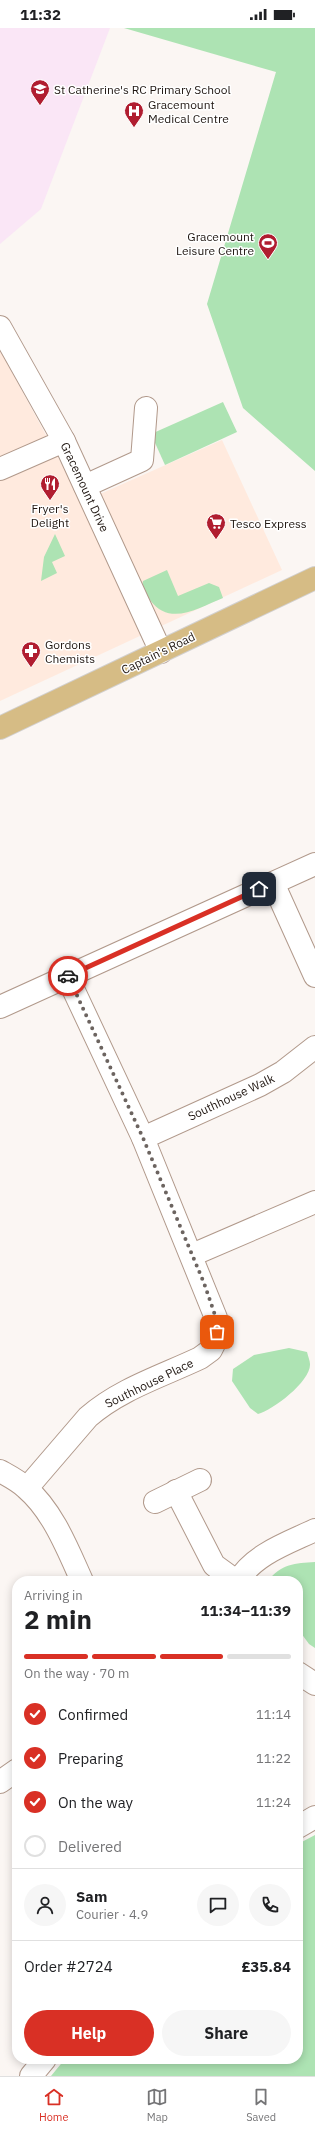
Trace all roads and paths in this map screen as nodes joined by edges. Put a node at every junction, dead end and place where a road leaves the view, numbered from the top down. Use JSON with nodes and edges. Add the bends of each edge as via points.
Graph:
{"nodes":[{"id":1,"x":0,"y":327,"type":"edge"},
{"id":2,"x":146,"y":408,"type":"dead end"},
{"id":3,"x":64,"y":441,"type":"junction"},
{"id":4,"x":0,"y":469,"type":"edge"},
{"id":5,"x":85,"y":486,"type":"junction"},
{"id":6,"x":315,"y":578,"type":"edge"},
{"id":7,"x":161,"y":652,"type":"junction"},
{"id":8,"x":0,"y":728,"type":"edge"},
{"id":9,"x":315,"y":864,"type":"edge"},
{"id":10,"x":272,"y":883,"type":"junction"},
{"id":11,"x":67,"y":976,"type":"junction"},
{"id":12,"x":315,"y":976,"type":"edge"},
{"id":13,"x":0,"y":1007,"type":"edge"},
{"id":14,"x":315,"y":1047,"type":"edge"},
{"id":15,"x":143,"y":1138,"type":"junction"},
{"id":16,"x":315,"y":1202,"type":"edge"},
{"id":17,"x":192,"y":1255,"type":"junction"},
{"id":18,"x":0,"y":1471,"type":"edge"},
{"id":19,"x":200,"y":1480,"type":"dead end"},
{"id":20,"x":27,"y":1488,"type":"junction"},
{"id":21,"x":176,"y":1491,"type":"junction"},
{"id":22,"x":155,"y":1502,"type":"dead end"},
{"id":23,"x":315,"y":1530,"type":"edge"},
{"id":24,"x":80,"y":1576,"type":"edge"},
{"id":25,"x":230,"y":1576,"type":"edge"},
{"id":26,"x":240,"y":1576,"type":"edge"},
{"id":27,"x":303,"y":1677,"type":"edge"},
{"id":28,"x":315,"y":1684,"type":"edge"},
{"id":29,"x":12,"y":1774,"type":"edge"},
{"id":30,"x":0,"y":1782,"type":"edge"},
{"id":31,"x":315,"y":1817,"type":"edge"},
{"id":32,"x":303,"y":1823,"type":"edge"},
{"id":33,"x":41,"y":2064,"type":"edge"},
{"id":34,"x":31,"y":2076,"type":"edge"}],
"edges":[{"from":1,"to":3,"type":"street","name":"Gracemount Drive"},
{"from":2,"to":5,"type":"street","via":[[142,460]]},
{"from":3,"to":4,"type":"street"},
{"from":3,"to":5,"type":"street","name":"Gracemount Drive"},
{"from":5,"to":7,"type":"street","name":"Gracemount Drive"},
{"from":6,"to":7,"type":"main road","name":"Captain's Road"},
{"from":7,"to":8,"type":"main road","name":"Captain's Road"},
{"from":9,"to":10,"type":"street"},
{"from":10,"to":11,"type":"street"},
{"from":10,"to":12,"type":"street"},
{"from":11,"to":13,"type":"street"},
{"from":11,"to":15,"type":"street","name":"Southhouse Place"},
{"from":14,"to":15,"type":"street","name":"Southhouse Walk","via":[[283,1072],[260,1085]]},
{"from":15,"to":17,"type":"street","name":"Southhouse Place"},
{"from":16,"to":17,"type":"street"},
{"from":17,"to":20,"type":"street","name":"Southhouse Place","via":[[216,1318],[217,1332],[211,1350],[200,1358],[107,1401],[88,1416]]},
{"from":18,"to":20,"type":"street"},
{"from":19,"to":21,"type":"street"},
{"from":20,"to":24,"type":"street","via":[[50,1517]]},
{"from":21,"to":22,"type":"street"},
{"from":21,"to":25,"type":"street","via":[[214,1565]]},
{"from":23,"to":26,"type":"street","via":[[271,1551],[246,1568]]},
{"from":27,"to":28,"type":"street"},
{"from":29,"to":30,"type":"street"},
{"from":31,"to":32,"type":"street"},
{"from":33,"to":34,"type":"street"}]}
